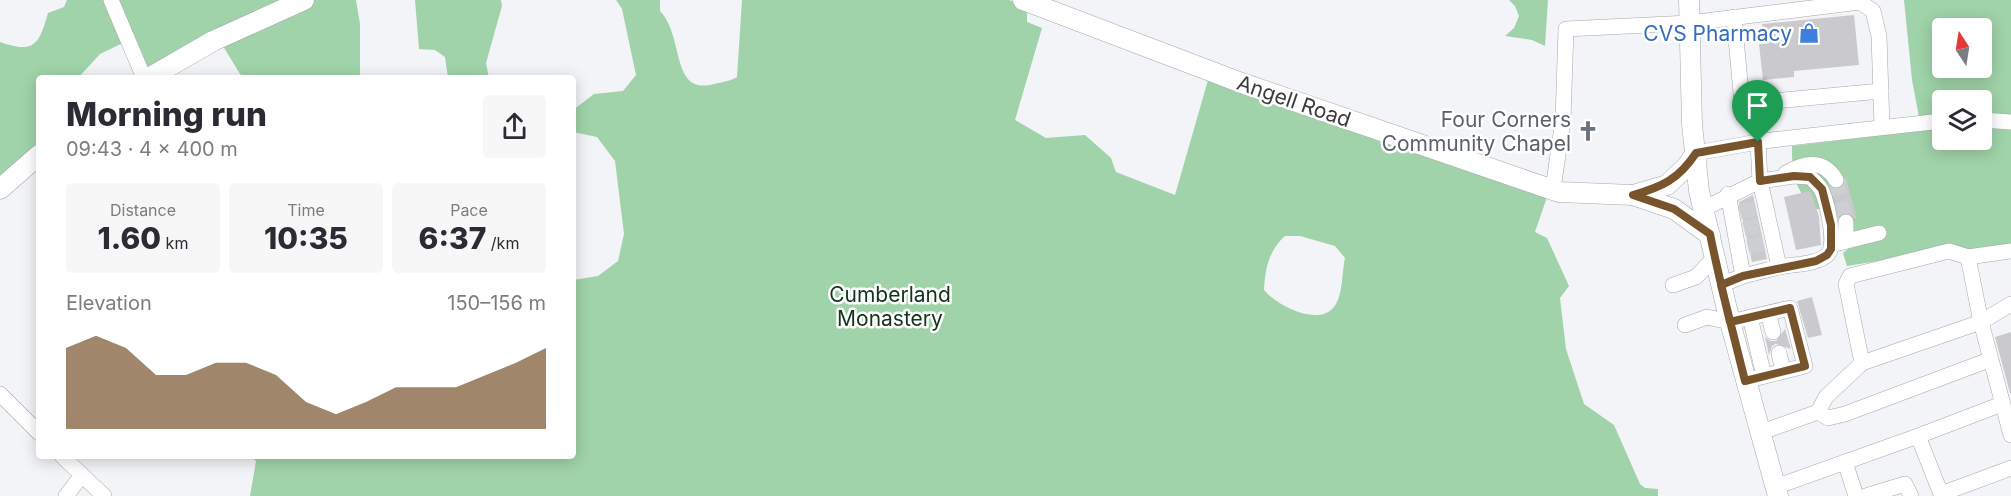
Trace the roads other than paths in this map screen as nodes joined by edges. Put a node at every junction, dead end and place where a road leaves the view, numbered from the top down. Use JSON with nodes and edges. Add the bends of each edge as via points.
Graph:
{"nodes":[{"id":1,"x":111,"y":0,"type":"edge"},
{"id":2,"x":304,"y":0,"type":"edge"},
{"id":3,"x":1689,"y":0,"type":"edge"},
{"id":4,"x":1029,"y":1,"type":"edge"},
{"id":5,"x":1734,"y":17,"type":"junction"},
{"id":6,"x":1689,"y":23,"type":"junction"},
{"id":7,"x":145,"y":75,"type":"edge"},
{"id":8,"x":151,"y":75,"type":"edge"},
{"id":9,"x":1881,"y":91,"type":"junction"},
{"id":10,"x":1992,"y":121,"type":"edge"},
{"id":11,"x":1932,"y":122,"type":"edge"},
{"id":12,"x":2011,"y":122,"type":"edge"},
{"id":13,"x":1882,"y":127,"type":"junction"},
{"id":14,"x":1758,"y":142,"type":"junction"},
{"id":15,"x":1696,"y":153,"type":"junction"},
{"id":16,"x":36,"y":158,"type":"edge"},
{"id":17,"x":1776,"y":179,"type":"junction"},
{"id":18,"x":1836,"y":180,"type":"tunnel mouth"},
{"id":19,"x":1760,"y":181,"type":"junction"},
{"id":20,"x":0,"y":189,"type":"edge"},
{"id":21,"x":1553,"y":189,"type":"junction"},
{"id":22,"x":1728,"y":194,"type":"junction"},
{"id":23,"x":1633,"y":195,"type":"junction"},
{"id":24,"x":1703,"y":209,"type":"junction"},
{"id":25,"x":1846,"y":222,"type":"tunnel mouth"},
{"id":26,"x":1879,"y":233,"type":"dead end"},
{"id":27,"x":1710,"y":234,"type":"junction"},
{"id":28,"x":1838,"y":243,"type":"junction"},
{"id":29,"x":2011,"y":251,"type":"edge"},
{"id":30,"x":1715,"y":257,"type":"junction"},
{"id":31,"x":1968,"y":257,"type":"junction"},
{"id":32,"x":1779,"y":267,"type":"junction"},
{"id":33,"x":1743,"y":276,"type":"junction"},
{"id":34,"x":1673,"y":285,"type":"dead end"},
{"id":35,"x":1721,"y":285,"type":"junction"},
{"id":36,"x":2011,"y":304,"type":"edge"},
{"id":37,"x":1768,"y":313,"type":"junction"},
{"id":38,"x":1750,"y":317,"type":"junction"},
{"id":39,"x":1730,"y":322,"type":"junction"},
{"id":40,"x":1981,"y":322,"type":"junction"},
{"id":41,"x":1685,"y":325,"type":"dead end"},
{"id":42,"x":1773,"y":332,"type":"dead end"},
{"id":43,"x":1779,"y":353,"type":"dead end"},
{"id":44,"x":1989,"y":360,"type":"junction"},
{"id":45,"x":1862,"y":363,"type":"junction"},
{"id":46,"x":1784,"y":371,"type":"junction"},
{"id":47,"x":1755,"y":378,"type":"junction"},
{"id":48,"x":0,"y":394,"type":"edge"},
{"id":49,"x":2002,"y":404,"type":"junction"},
{"id":50,"x":1818,"y":412,"type":"junction"},
{"id":51,"x":36,"y":430,"type":"edge"},
{"id":52,"x":1759,"y":433,"type":"junction"},
{"id":53,"x":2011,"y":435,"type":"edge"},
{"id":54,"x":1918,"y":436,"type":"junction"},
{"id":55,"x":65,"y":459,"type":"edge"},
{"id":56,"x":1845,"y":462,"type":"junction"},
{"id":57,"x":2011,"y":468,"type":"edge"},
{"id":58,"x":82,"y":475,"type":"junction"},
{"id":59,"x":1776,"y":491,"type":"edge"},
{"id":60,"x":66,"y":496,"type":"edge"},
{"id":61,"x":105,"y":496,"type":"edge"},
{"id":62,"x":1856,"y":496,"type":"edge"},
{"id":63,"x":1866,"y":496,"type":"edge"},
{"id":64,"x":1911,"y":496,"type":"edge"}],
"edges":[{"from":1,"to":7,"type":"street"},
{"from":2,"to":8,"type":"main road","via":[[213,41]]},
{"from":3,"to":6,"type":"main road"},
{"from":4,"to":21,"type":"main road","name":"Angell Road","via":[[1239,82]]},
{"from":5,"to":6,"type":"street"},
{"from":5,"to":9,"type":"street","via":[[1860,2],[1873,11],[1879,36]]},
{"from":5,"to":9,"type":"street","via":[[1742,104]]},
{"from":6,"to":15,"type":"main road"},
{"from":6,"to":21,"type":"street","via":[[1566,29],[1563,120]]},
{"from":9,"to":13,"type":"street"},
{"from":10,"to":12,"type":"street"},
{"from":11,"to":13,"type":"street"},
{"from":13,"to":14,"type":"street"},
{"from":14,"to":15,"type":"street"},
{"from":14,"to":19,"type":"street"},
{"from":15,"to":23,"type":"main road","name":"Angell Road","via":[[1667,184]]},
{"from":15,"to":24,"type":"main road"},
{"from":16,"to":20,"type":"main road"},
{"from":17,"to":18,"type":"street","via":[[1795,168],[1816,164],[1830,169]]},
{"from":17,"to":19,"type":"street"},
{"from":17,"to":28,"type":"street","via":[[1810,177],[1822,189]]},
{"from":19,"to":22,"type":"street"},
{"from":19,"to":32,"type":"street","via":[[1761,207]]},
{"from":21,"to":23,"type":"main road","name":"Angell Road"},
{"from":22,"to":24,"type":"street"},
{"from":22,"to":33,"type":"street","via":[[1740,230]]},
{"from":23,"to":27,"type":"main road","via":[[1674,209]]},
{"from":24,"to":27,"type":"main road"},
{"from":25,"to":28,"type":"street"},
{"from":26,"to":28,"type":"street"},
{"from":27,"to":30,"type":"main road"},
{"from":28,"to":32,"type":"street","via":[[1816,261]]},
{"from":29,"to":31,"type":"street"},
{"from":30,"to":34,"type":"street","via":[[1696,277]]},
{"from":30,"to":35,"type":"main road"},
{"from":31,"to":40,"type":"street"},
{"from":31,"to":45,"type":"street","via":[[1949,251],[1850,276],[1846,284]]},
{"from":32,"to":33,"type":"street"},
{"from":33,"to":35,"type":"street"},
{"from":35,"to":39,"type":"main road"},
{"from":36,"to":40,"type":"street"},
{"from":37,"to":38,"type":"street"},
{"from":37,"to":42,"type":"street"},
{"from":37,"to":46,"type":"street","via":[[1790,308],[1805,366]]},
{"from":38,"to":39,"type":"street"},
{"from":38,"to":47,"type":"street"},
{"from":39,"to":41,"type":"street","via":[[1707,317]]},
{"from":39,"to":47,"type":"main road"},
{"from":40,"to":44,"type":"street"},
{"from":40,"to":45,"type":"street"},
{"from":43,"to":46,"type":"street"},
{"from":44,"to":49,"type":"street"},
{"from":44,"to":50,"type":"street","via":[[1836,416],[1828,418]]},
{"from":45,"to":50,"type":"street","via":[[1826,397]]},
{"from":46,"to":47,"type":"street"},
{"from":47,"to":52,"type":"main road"},
{"from":48,"to":51,"type":"street"},
{"from":49,"to":53,"type":"street"},
{"from":49,"to":54,"type":"street"},
{"from":50,"to":52,"type":"street"},
{"from":52,"to":59,"type":"main road"},
{"from":54,"to":56,"type":"street"},
{"from":54,"to":57,"type":"street","via":[[1941,494]]},
{"from":55,"to":58,"type":"street"},
{"from":56,"to":59,"type":"street"},
{"from":56,"to":62,"type":"street"},
{"from":58,"to":60,"type":"street"},
{"from":58,"to":61,"type":"street"},
{"from":63,"to":64,"type":"street","via":[[1905,484]]}]}
